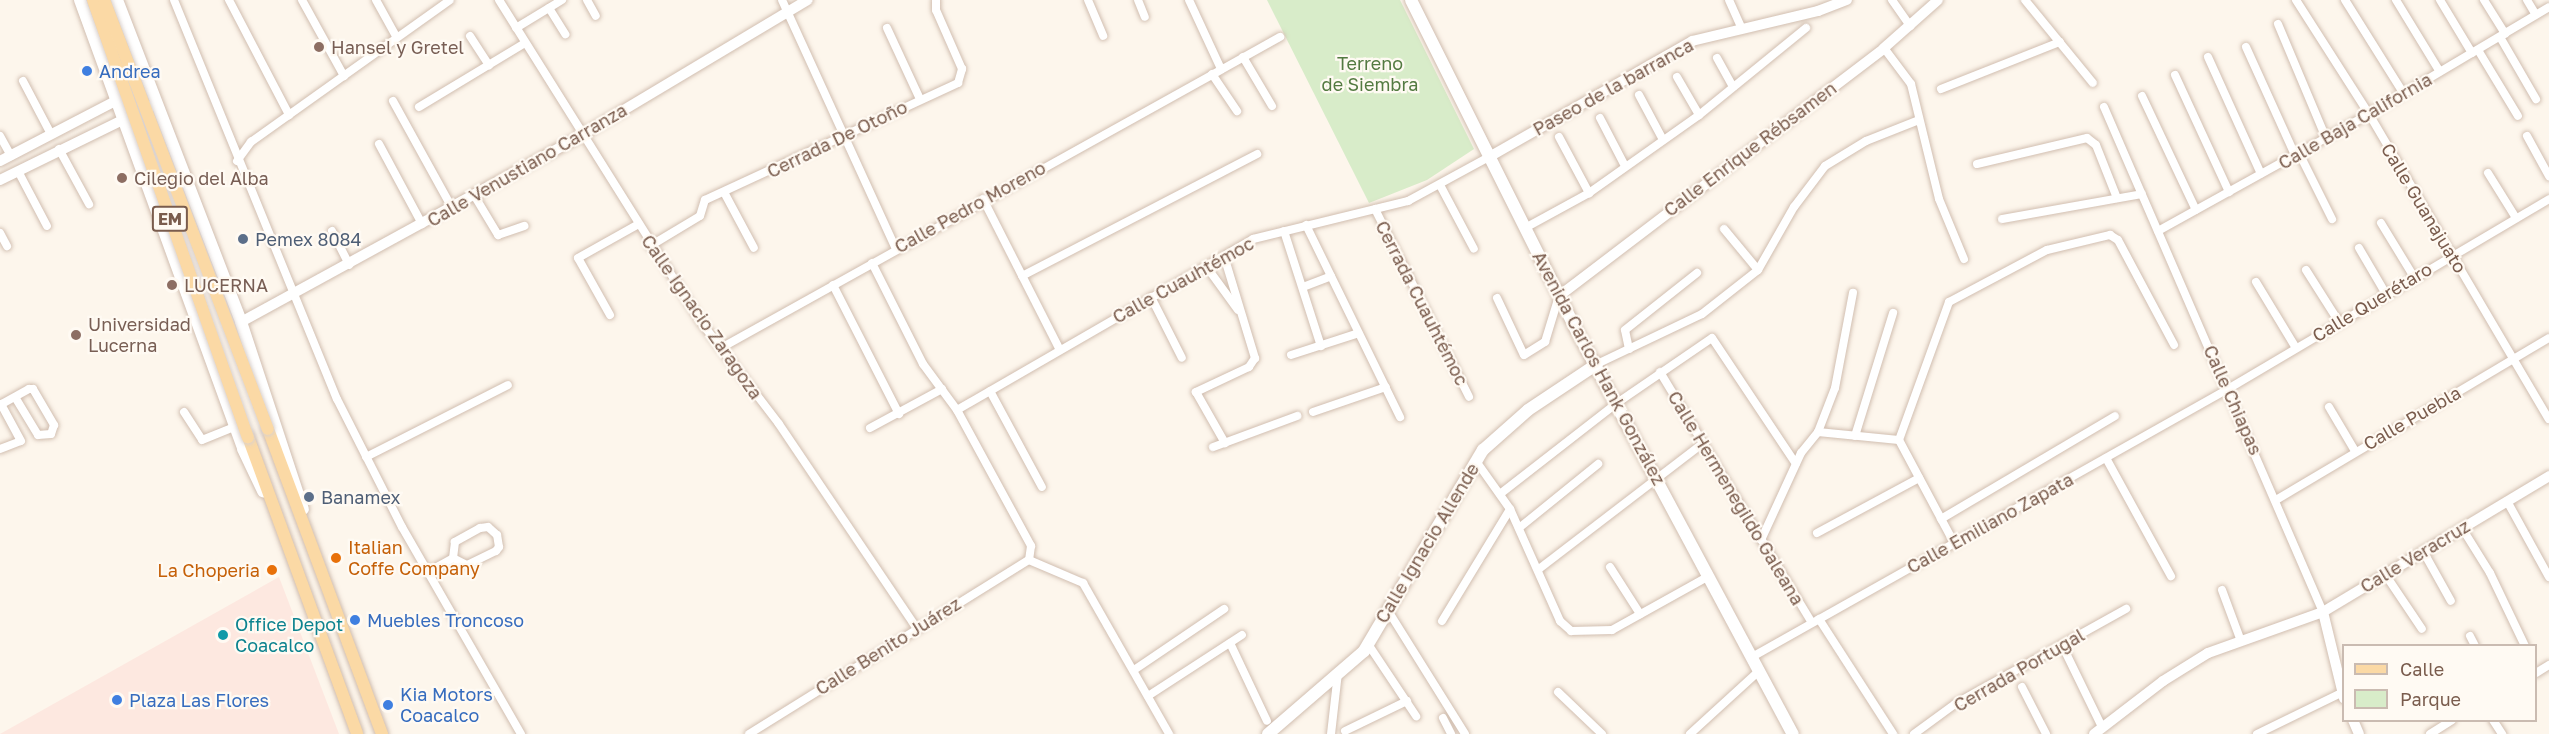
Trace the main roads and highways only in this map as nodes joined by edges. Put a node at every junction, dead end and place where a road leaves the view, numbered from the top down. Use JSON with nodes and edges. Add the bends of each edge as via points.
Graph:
{"nodes":[{"id":1,"x":80,"y":0,"type":"edge"},
{"id":2,"x":93,"y":0,"type":"edge"},
{"id":3,"x":104,"y":0,"type":"edge"},
{"id":4,"x":117,"y":0,"type":"edge"},
{"id":5,"x":1411,"y":0,"type":"edge"},
{"id":6,"x":1597,"y":364,"type":"junction"},
{"id":7,"x":279,"y":529,"type":"junction"},
{"id":8,"x":312,"y":540,"type":"junction"},
{"id":9,"x":354,"y":730,"type":"edge"},
{"id":10,"x":384,"y":734,"type":"edge"},
{"id":11,"x":1268,"y":734,"type":"edge"},
{"id":12,"x":1793,"y":734,"type":"edge"}],
"edges":[{"from":1,"to":7,"type":"main road","via":[[235,426]]},
{"from":2,"to":7,"type":"main road","number":"EM","bridge":true},
{"from":3,"to":8,"type":"main road","number":"EM","bridge":true},
{"from":4,"to":8,"type":"main road","via":[[241,322]]},
{"from":5,"to":6,"type":"main road","name":"Avenida Carlos Hank González"},
{"from":6,"to":11,"type":"main road","name":"Calle Ignacio Allende","via":[[1528,411],[1483,450],[1368,644]]},
{"from":6,"to":12,"type":"main road","name":"Avenida Carlos Hank González"},
{"from":7,"to":9,"type":"main road","number":"EM"},
{"from":8,"to":10,"type":"main road","number":"EM"}]}
